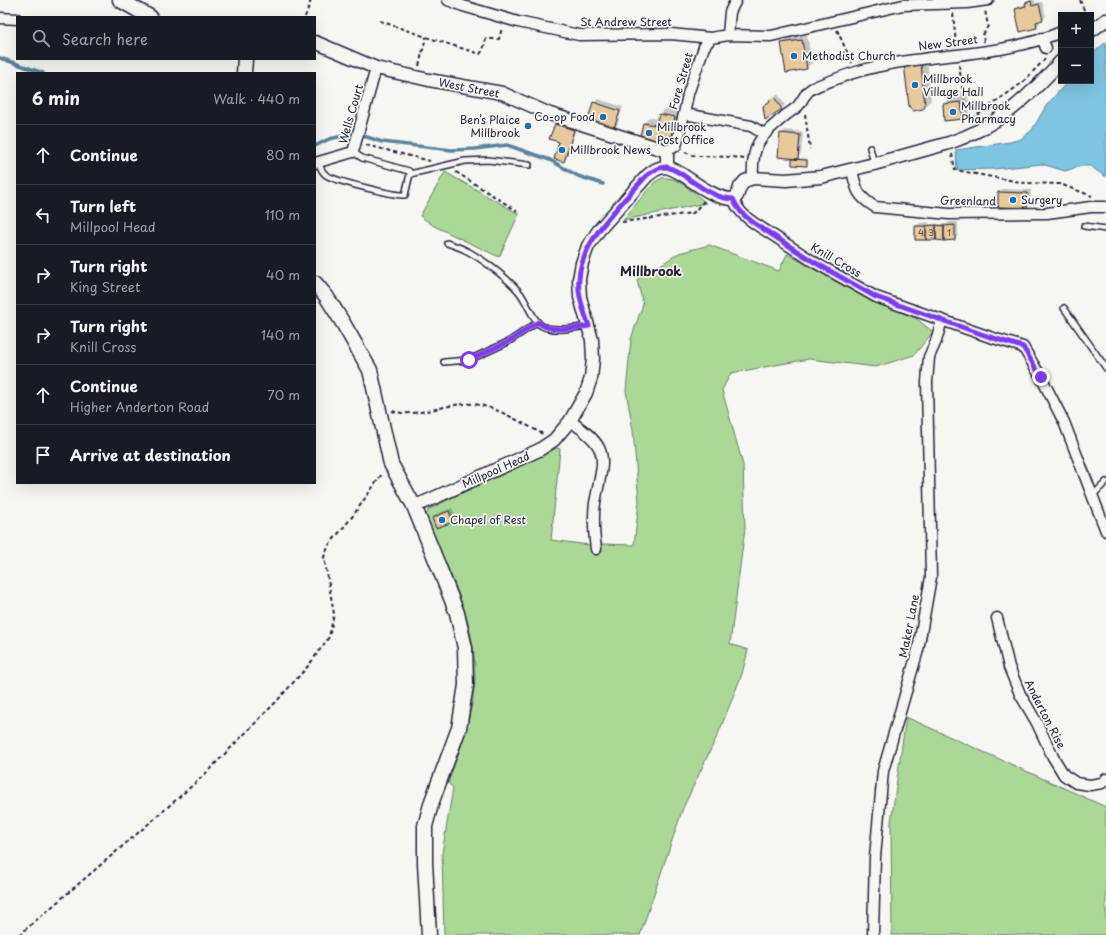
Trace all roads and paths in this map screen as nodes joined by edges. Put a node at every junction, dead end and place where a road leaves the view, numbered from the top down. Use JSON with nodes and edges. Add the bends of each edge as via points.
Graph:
{"nodes":[{"id":1,"x":120,"y":0,"type":"edge"},
{"id":2,"x":311,"y":0,"type":"edge"},
{"id":3,"x":448,"y":0,"type":"edge"},
{"id":4,"x":736,"y":0,"type":"edge"},
{"id":5,"x":985,"y":0,"type":"edge"},
{"id":6,"x":1080,"y":0,"type":"edge"},
{"id":7,"x":952,"y":4,"type":"junction"},
{"id":8,"x":1085,"y":12,"type":"edge"},
{"id":9,"x":144,"y":16,"type":"edge"},
{"id":10,"x":305,"y":16,"type":"edge"},
{"id":11,"x":0,"y":18,"type":"edge"},
{"id":12,"x":503,"y":18,"type":"junction"},
{"id":13,"x":16,"y":19,"type":"edge"},
{"id":14,"x":834,"y":20,"type":"junction"},
{"id":15,"x":1106,"y":20,"type":"edge"},
{"id":16,"x":380,"y":21,"type":"dead end"},
{"id":17,"x":1094,"y":29,"type":"edge"},
{"id":18,"x":1058,"y":33,"type":"edge"},
{"id":19,"x":728,"y":35,"type":"junction"},
{"id":20,"x":426,"y":37,"type":"junction"},
{"id":21,"x":711,"y":38,"type":"junction"},
{"id":22,"x":1042,"y":38,"type":"junction"},
{"id":23,"x":316,"y":42,"type":"edge"},
{"id":24,"x":985,"y":50,"type":"junction"},
{"id":25,"x":1047,"y":52,"type":"joint"},
{"id":26,"x":422,"y":54,"type":"dead end"},
{"id":27,"x":957,"y":54,"type":"junction"},
{"id":28,"x":245,"y":60,"type":"edge"},
{"id":29,"x":1058,"y":64,"type":"edge"},
{"id":30,"x":376,"y":68,"type":"junction"},
{"id":31,"x":856,"y":71,"type":"junction"},
{"id":32,"x":244,"y":72,"type":"edge"},
{"id":33,"x":798,"y":106,"type":"junction"},
{"id":34,"x":684,"y":114,"type":"junction"},
{"id":35,"x":972,"y":127,"type":"junction"},
{"id":36,"x":764,"y":134,"type":"junction"},
{"id":37,"x":949,"y":143,"type":"junction"},
{"id":38,"x":354,"y":148,"type":"junction"},
{"id":39,"x":870,"y":148,"type":"dead end"},
{"id":40,"x":671,"y":149,"type":"junction"},
{"id":41,"x":810,"y":149,"type":"dead end"},
{"id":42,"x":752,"y":161,"type":"junction"},
{"id":43,"x":317,"y":162,"type":"edge"},
{"id":44,"x":874,"y":164,"type":"junction"},
{"id":45,"x":529,"y":165,"type":"dead end"},
{"id":46,"x":667,"y":167,"type":"junction"},
{"id":47,"x":852,"y":170,"type":"junction"},
{"id":48,"x":410,"y":174,"type":"junction"},
{"id":49,"x":753,"y":178,"type":"junction"},
{"id":50,"x":710,"y":191,"type":"junction"},
{"id":51,"x":1095,"y":197,"type":"dead end"},
{"id":52,"x":733,"y":199,"type":"junction"},
{"id":53,"x":1106,"y":207,"type":"edge"},
{"id":54,"x":622,"y":222,"type":"dead end"},
{"id":55,"x":1084,"y":226,"type":"dead end"},
{"id":56,"x":1106,"y":229,"type":"edge"},
{"id":57,"x":447,"y":243,"type":"dead end"},
{"id":58,"x":316,"y":284,"type":"edge"},
{"id":59,"x":1064,"y":308,"type":"dead end"},
{"id":60,"x":942,"y":320,"type":"junction"},
{"id":61,"x":538,"y":322,"type":"junction"},
{"id":62,"x":589,"y":326,"type":"junction"},
{"id":63,"x":444,"y":362,"type":"dead end"},
{"id":64,"x":1106,"y":368,"type":"edge"},
{"id":65,"x":378,"y":405,"type":"junction"},
{"id":66,"x":570,"y":422,"type":"junction"},
{"id":67,"x":554,"y":440,"type":"junction"},
{"id":68,"x":391,"y":464,"type":"junction"},
{"id":69,"x":1106,"y":482,"type":"edge"},
{"id":70,"x":1093,"y":495,"type":"junction"},
{"id":71,"x":414,"y":506,"type":"junction"},
{"id":72,"x":1106,"y":531,"type":"edge"},
{"id":73,"x":596,"y":549,"type":"dead end"},
{"id":74,"x":996,"y":618,"type":"dead end"},
{"id":75,"x":1106,"y":779,"type":"edge"},
{"id":76,"x":19,"y":935,"type":"edge"},
{"id":77,"x":429,"y":935,"type":"edge"},
{"id":78,"x":874,"y":935,"type":"edge"}],
"edges":[{"from":1,"to":9,"type":"main road"},
{"from":2,"to":10,"type":"path"},
{"from":3,"to":12,"type":"street","name":"St Andrew Street"},
{"from":4,"to":19,"type":"street","via":[[730,12]]},
{"from":5,"to":7,"type":"street","name":"St Andrew Street"},
{"from":5,"to":24,"type":"path","via":[[988,26],[983,35]]},
{"from":6,"to":8,"type":"path"},
{"from":7,"to":14,"type":"street","name":"St Andrew Street","via":[[903,5]]},
{"from":7,"to":27,"type":"path"},
{"from":11,"to":13,"type":"street"},
{"from":12,"to":20,"type":"path","via":[[499,39],[486,38],[480,54]]},
{"from":12,"to":21,"type":"street","name":"St Andrew Street","via":[[579,35],[671,34]]},
{"from":14,"to":19,"type":"street","name":"St Andrew Street","via":[[771,36]]},
{"from":14,"to":31,"type":"path"},
{"from":15,"to":17,"type":"street"},
{"from":16,"to":20,"type":"path"},
{"from":18,"to":22,"type":"street","name":"New Street"},
{"from":19,"to":21,"type":"street","name":"St Andrew Street"},
{"from":20,"to":26,"type":"path"},
{"from":21,"to":34,"type":"street","name":"Fore Street","via":[[704,47]]},
{"from":22,"to":24,"type":"street","name":"New Street"},
{"from":22,"to":25,"type":"street"},
{"from":23,"to":30,"type":"street","name":"West Street"},
{"from":24,"to":27,"type":"street","name":"New Street"},
{"from":25,"to":35,"type":"path","via":[[1022,83]]},
{"from":27,"to":31,"type":"street","name":"New Street","via":[[889,63]]},
{"from":27,"to":35,"type":"path","via":[[965,107]]},
{"from":28,"to":32,"type":"main road"},
{"from":29,"to":35,"type":"street","via":[[1034,91],[993,124]]},
{"from":30,"to":38,"type":"street","name":"Wells Court"},
{"from":30,"to":40,"type":"street","name":"West Street","via":[[502,94],[550,114]]},
{"from":31,"to":33,"type":"street","name":"New Street","via":[[811,89]]},
{"from":33,"to":36,"type":"street","name":"New Street"},
{"from":33,"to":41,"type":"path","via":[[805,112]]},
{"from":34,"to":36,"type":"street","via":[[751,126]]},
{"from":34,"to":40,"type":"street","name":"Fore Street"},
{"from":35,"to":37,"type":"street"},
{"from":36,"to":42,"type":"street"},
{"from":37,"to":44,"type":"street"},
{"from":37,"to":51,"type":"path","via":[[955,170],[1025,183],[1060,184]]},
{"from":38,"to":43,"type":"street","name":"Wells Court"},
{"from":38,"to":48,"type":"lane","via":[[362,158],[406,169]]},
{"from":39,"to":44,"type":"lane"},
{"from":40,"to":42,"type":"path","via":[[692,155],[734,157]]},
{"from":40,"to":46,"type":"street"},
{"from":42,"to":49,"type":"street"},
{"from":43,"to":48,"type":"lane","via":[[324,174],[332,179],[403,196],[407,192]]},
{"from":44,"to":47,"type":"street"},
{"from":45,"to":48,"type":"lane","via":[[488,160],[465,161]]},
{"from":46,"to":50,"type":"street"},
{"from":46,"to":62,"type":"street","name":"Millpool Head","via":[[656,169],[646,176],[588,246],[578,279]]},
{"from":47,"to":49,"type":"street","via":[[821,177],[786,180]]},
{"from":47,"to":53,"type":"street","name":"Greenland","via":[[857,191],[864,201],[875,207],[949,214],[1047,213]]},
{"from":49,"to":52,"type":"street","via":[[744,181]]},
{"from":50,"to":52,"type":"street","via":[[725,199]]},
{"from":50,"to":54,"type":"path","via":[[693,213]]},
{"from":52,"to":60,"type":"street","name":"Knill Cross","via":[[745,217],[814,262],[876,297]]},
{"from":55,"to":56,"type":"lane"},
{"from":57,"to":61,"type":"lane","via":[[475,256],[511,284]]},
{"from":58,"to":65,"type":"main road","via":[[343,323],[370,370]]},
{"from":59,"to":64,"type":"lane"},
{"from":60,"to":70,"type":"street","name":"Knill Cross","via":[[1023,347],[1064,422]]},
{"from":60,"to":78,"type":"street","name":"Maker Lane","via":[[929,357],[927,382],[931,577],[918,650],[883,771],[875,857]]},
{"from":61,"to":62,"type":"lane","via":[[548,328]]},
{"from":61,"to":63,"type":"lane","via":[[508,342],[469,360]]},
{"from":62,"to":66,"type":"street","name":"Millpool Head","via":[[593,359],[591,378]]},
{"from":65,"to":67,"type":"path","via":[[403,414],[462,404],[486,406]]},
{"from":65,"to":68,"type":"main road"},
{"from":66,"to":67,"type":"street","name":"Millpool Head"},
{"from":66,"to":73,"type":"street","via":[[592,438],[603,459],[595,504]]},
{"from":67,"to":71,"type":"street","name":"Millpool Head","via":[[539,450]]},
{"from":68,"to":71,"type":"main road"},
{"from":68,"to":76,"type":"path","via":[[386,467],[352,517],[329,545],[324,557],[334,614],[330,637],[309,665],[202,777]]},
{"from":69,"to":70,"type":"lane"},
{"from":70,"to":72,"type":"street","name":"Knill Cross"},
{"from":71,"to":77,"type":"main road","via":[[457,613],[465,648],[466,685],[459,728],[425,826]]},
{"from":74,"to":75,"type":"street","name":"Anderton Rise","via":[[1009,667],[1020,694],[1064,775],[1076,783],[1090,786],[1102,783]]}]}
